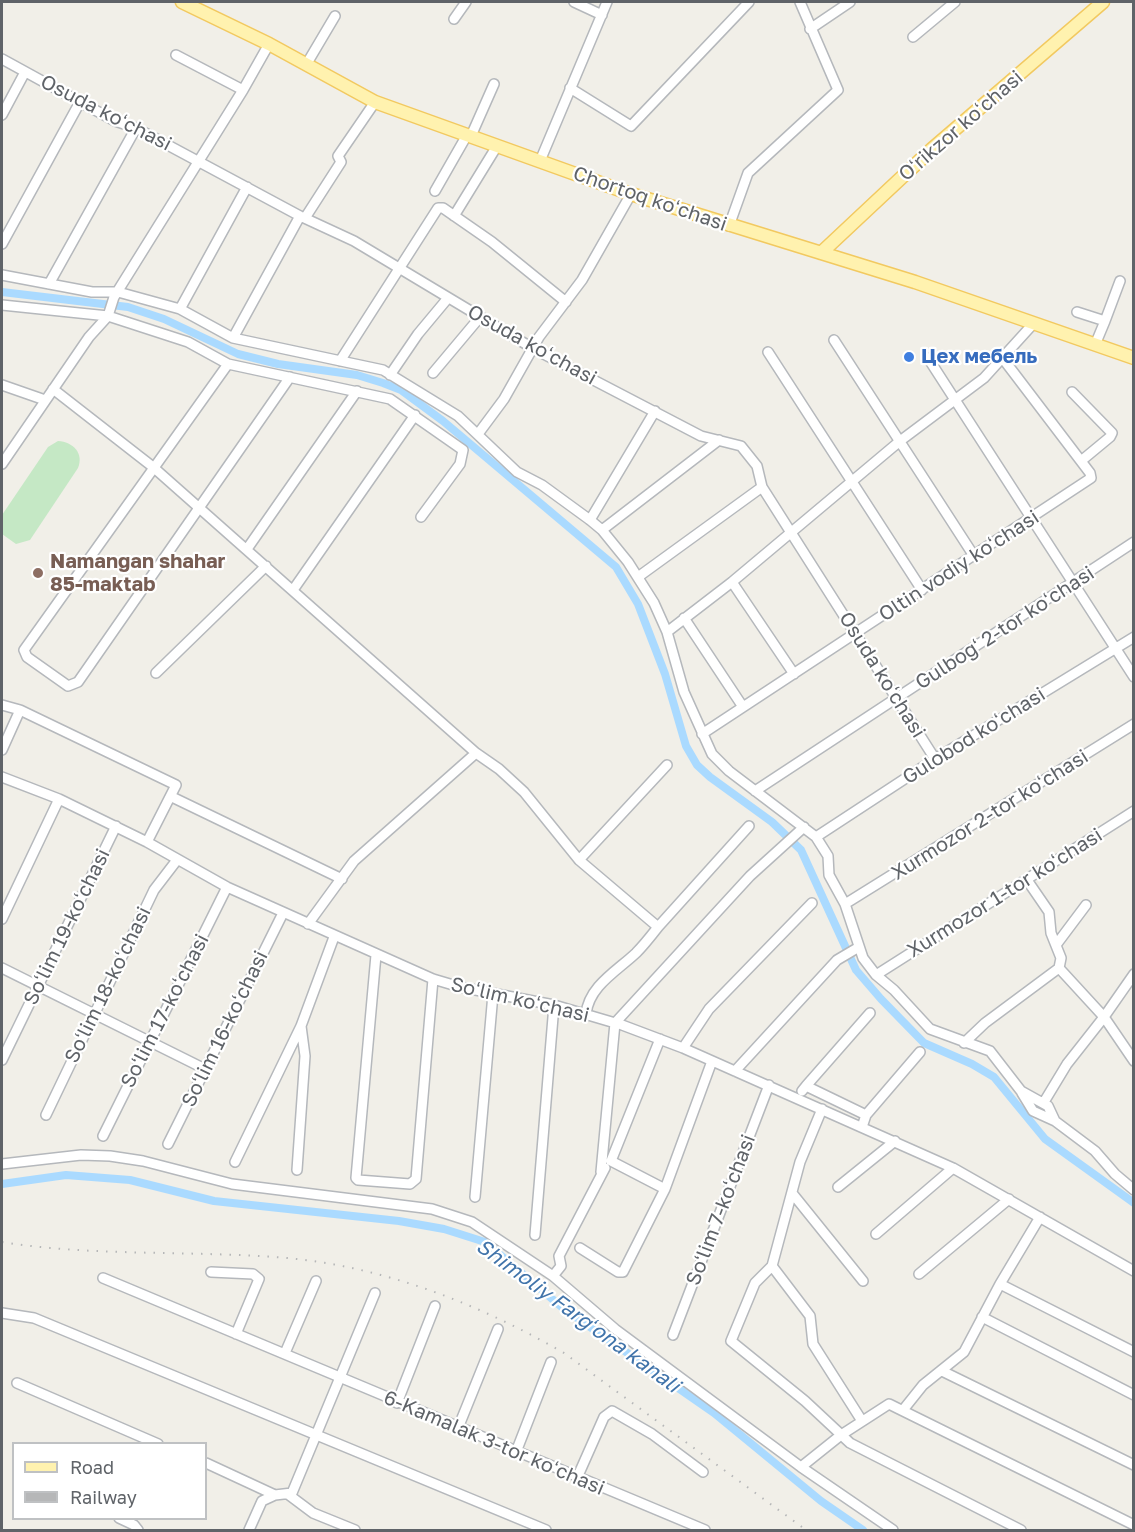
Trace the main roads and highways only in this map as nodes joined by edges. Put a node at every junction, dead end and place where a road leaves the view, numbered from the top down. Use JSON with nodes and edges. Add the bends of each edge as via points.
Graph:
{"nodes":[{"id":1,"x":182,"y":2,"type":"edge"},
{"id":2,"x":1103,"y":2,"type":"edge"},
{"id":3,"x":821,"y":253,"type":"junction"},
{"id":4,"x":1134,"y":358,"type":"edge"}],
"edges":[{"from":1,"to":3,"type":"main road","name":"Chortoq koʻchasi","via":[[375,102],[631,194]]},
{"from":2,"to":3,"type":"main road","name":"Oʻrikzor koʻchasi","via":[[932,149]]},
{"from":3,"to":4,"type":"main road","name":"Chortoq koʻchasi"}]}
